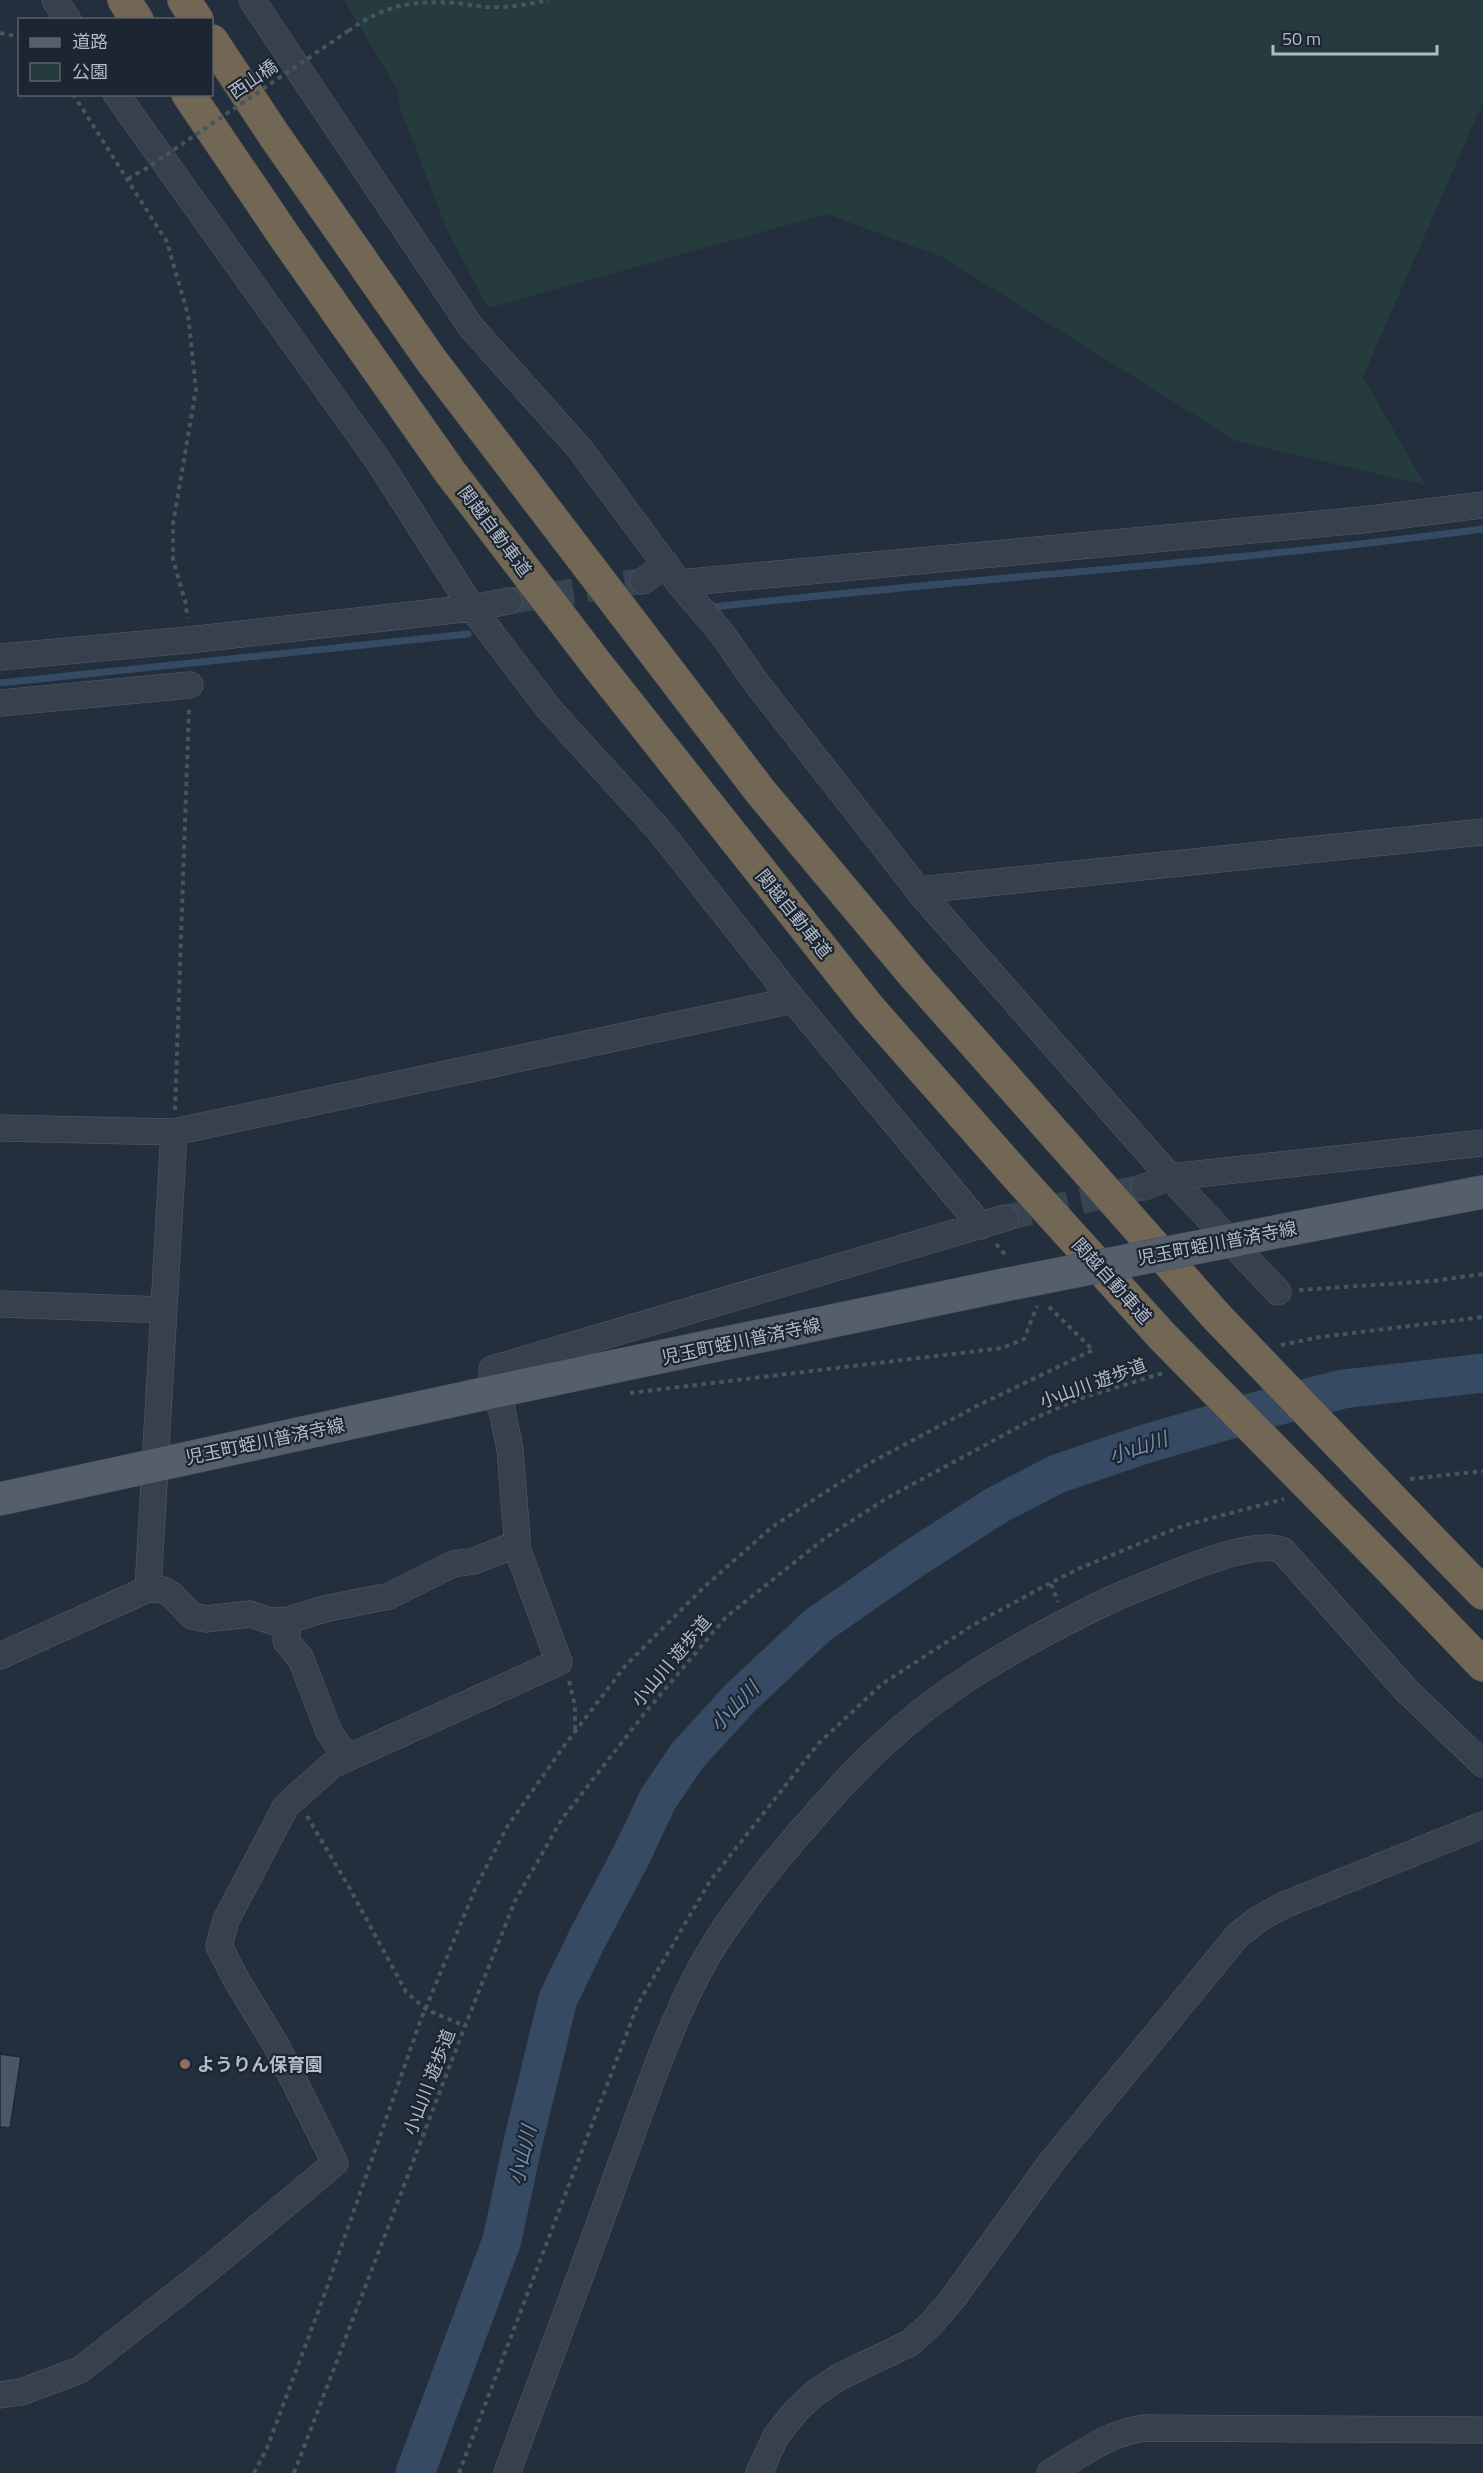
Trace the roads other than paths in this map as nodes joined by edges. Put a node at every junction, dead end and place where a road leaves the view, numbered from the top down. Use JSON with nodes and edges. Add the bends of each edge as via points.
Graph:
{"nodes":[{"id":1,"x":55,"y":0,"type":"edge"},
{"id":2,"x":124,"y":0,"type":"edge"},
{"id":3,"x":184,"y":0,"type":"edge"},
{"id":4,"x":252,"y":0,"type":"edge"},
{"id":5,"x":67,"y":18,"type":"edge"},
{"id":6,"x":136,"y":18,"type":"edge"},
{"id":7,"x":196,"y":18,"type":"edge"},
{"id":8,"x":213,"y":43,"type":"edge"},
{"id":9,"x":117,"y":96,"type":"edge"},
{"id":10,"x":189,"y":96,"type":"edge"},
{"id":11,"x":1483,"y":505,"type":"edge"},
{"id":12,"x":672,"y":574,"type":"junction"},
{"id":13,"x":643,"y":581,"type":"tunnel mouth"},
{"id":14,"x":509,"y":601,"type":"tunnel mouth"},
{"id":15,"x":472,"y":608,"type":"junction"},
{"id":16,"x":0,"y":657,"type":"edge"},
{"id":17,"x":190,"y":685,"type":"road end"},
{"id":18,"x":0,"y":703,"type":"edge"},
{"id":19,"x":1483,"y":832,"type":"edge"},
{"id":20,"x":919,"y":890,"type":"junction"},
{"id":21,"x":793,"y":1000,"type":"junction"},
{"id":22,"x":0,"y":1128,"type":"edge"},
{"id":23,"x":174,"y":1132,"type":"junction"},
{"id":24,"x":1483,"y":1143,"type":"edge"},
{"id":25,"x":1170,"y":1177,"type":"junction"},
{"id":26,"x":1144,"y":1187,"type":"tunnel mouth"},
{"id":27,"x":1483,"y":1192,"type":"edge"},
{"id":28,"x":1278,"y":1292,"type":"road end"},
{"id":29,"x":0,"y":1304,"type":"edge"},
{"id":30,"x":164,"y":1310,"type":"junction"},
{"id":31,"x":492,"y":1392,"type":"junction"},
{"id":32,"x":155,"y":1465,"type":"junction"},
{"id":33,"x":0,"y":1499,"type":"edge"},
{"id":34,"x":517,"y":1544,"type":"junction"},
{"id":35,"x":148,"y":1589,"type":"junction"},
{"id":36,"x":1483,"y":1593,"type":"edge"},
{"id":37,"x":290,"y":1620,"type":"junction"},
{"id":38,"x":0,"y":1656,"type":"edge"},
{"id":39,"x":1483,"y":1665,"type":"edge"},
{"id":40,"x":347,"y":1758,"type":"junction"},
{"id":41,"x":1483,"y":1764,"type":"edge"},
{"id":42,"x":1483,"y":1825,"type":"edge"},
{"id":43,"x":0,"y":2395,"type":"edge"},
{"id":44,"x":1483,"y":2430,"type":"edge"},
{"id":45,"x":507,"y":2473,"type":"edge"},
{"id":46,"x":759,"y":2473,"type":"edge"},
{"id":47,"x":1050,"y":2473,"type":"edge"}],
"edges":[{"from":1,"to":5,"type":"street"},
{"from":2,"to":6,"type":"highway"},
{"from":3,"to":7,"type":"highway"},
{"from":4,"to":12,"type":"street","via":[[471,327],[580,449]]},
{"from":8,"to":36,"type":"highway","bridge":true,"via":[[431,360],[760,791],[914,975],[1216,1316]]},
{"from":9,"to":15,"type":"street","via":[[379,462]]},
{"from":10,"to":39,"type":"highway","name":"関越自動車道","bridge":true,"via":[[450,472],[869,1008],[1162,1336]]},
{"from":11,"to":12,"type":"street","via":[[1362,520]]},
{"from":12,"to":13,"type":"street"},
{"from":12,"to":20,"type":"street"},
{"from":14,"to":15,"type":"street"},
{"from":15,"to":16,"type":"street"},
{"from":15,"to":21,"type":"street","via":[[549,709],[659,830]]},
{"from":17,"to":18,"type":"street"},
{"from":19,"to":20,"type":"street"},
{"from":20,"to":25,"type":"street"},
{"from":21,"to":23,"type":"street"},
{"from":21,"to":31,"type":"street","via":[[993,1222],[492,1369]]},
{"from":22,"to":23,"type":"street"},
{"from":23,"to":30,"type":"street"},
{"from":24,"to":25,"type":"street"},
{"from":25,"to":26,"type":"street"},
{"from":25,"to":28,"type":"street"},
{"from":27,"to":31,"type":"main road","name":"児玉町蛭川普済寺線","bridge":true,"via":[[1280,1231],[1008,1273]]},
{"from":29,"to":30,"type":"street"},
{"from":30,"to":32,"type":"street"},
{"from":31,"to":32,"type":"main road","name":"児玉町蛭川普済寺線"},
{"from":31,"to":34,"type":"street","via":[[502,1410],[510,1449]]},
{"from":32,"to":33,"type":"main road","name":"児玉町蛭川普済寺線"},
{"from":32,"to":35,"type":"street"},
{"from":34,"to":37,"type":"street","via":[[474,1561],[453,1564],[389,1596]]},
{"from":34,"to":40,"type":"street","via":[[559,1662]]},
{"from":35,"to":37,"type":"street","via":[[172,1595],[192,1616],[206,1619],[250,1614],[272,1621]]},
{"from":35,"to":38,"type":"street"},
{"from":37,"to":40,"type":"street","via":[[286,1641],[301,1659],[329,1732]]},
{"from":40,"to":43,"type":"street","via":[[332,1765],[286,1806],[226,1920],[219,1946],[276,2045],[335,2163],[80,2370],[21,2392]]},
{"from":41,"to":45,"type":"street","via":[[1406,1690],[1283,1551],[1274,1547],[1235,1553],[1117,1596],[1037,1637],[941,1696],[857,1769],[804,1828],[713,1947],[686,1999],[641,2110]]},
{"from":42,"to":46,"type":"street","via":[[1284,1905],[1238,1935],[1053,2160],[931,2324],[910,2343],[814,2394],[776,2436]]},
{"from":44,"to":47,"type":"street","via":[[1145,2428],[1109,2438]]}]}
